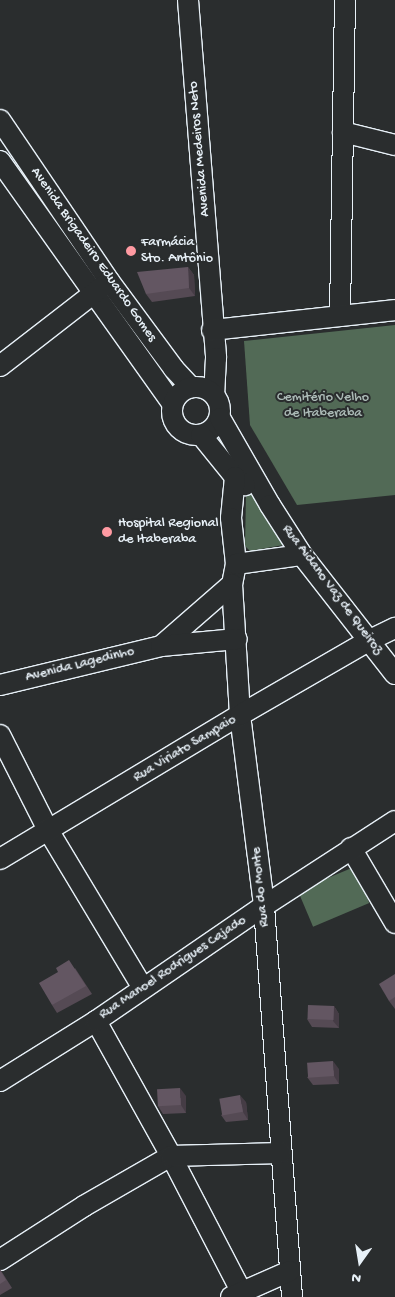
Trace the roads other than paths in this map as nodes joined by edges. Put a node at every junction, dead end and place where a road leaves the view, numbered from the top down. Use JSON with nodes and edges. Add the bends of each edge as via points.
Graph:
{"nodes":[{"id":1,"x":188,"y":0,"type":"edge"},
{"id":2,"x":345,"y":0,"type":"edge"},
{"id":3,"x":0,"y":120,"type":"edge"},
{"id":4,"x":343,"y":132,"type":"junction"},
{"id":5,"x":395,"y":145,"type":"edge"},
{"id":6,"x":0,"y":161,"type":"edge"},
{"id":7,"x":64,"y":214,"type":"junction"},
{"id":8,"x":45,"y":227,"type":"junction"},
{"id":9,"x":109,"y":281,"type":"junction"},
{"id":10,"x":94,"y":294,"type":"junction"},
{"id":11,"x":395,"y":310,"type":"edge"},
{"id":12,"x":340,"y":316,"type":"junction"},
{"id":13,"x":212,"y":330,"type":"junction"},
{"id":14,"x":147,"y":334,"type":"junction"},
{"id":15,"x":131,"y":347,"type":"junction"},
{"id":16,"x":0,"y":366,"type":"edge"},
{"id":17,"x":201,"y":389,"type":"junction"},
{"id":18,"x":173,"y":404,"type":"junction"},
{"id":19,"x":220,"y":418,"type":"junction"},
{"id":20,"x":201,"y":435,"type":"junction"},
{"id":21,"x":235,"y":477,"type":"junction"},
{"id":22,"x":270,"y":506,"type":"junction"},
{"id":23,"x":302,"y":555,"type":"junction"},
{"id":24,"x":236,"y":564,"type":"junction"},
{"id":25,"x":232,"y":584,"type":"junction"},
{"id":26,"x":395,"y":628,"type":"edge"},
{"id":27,"x":237,"y":639,"type":"junction"},
{"id":28,"x":370,"y":640,"type":"junction"},
{"id":29,"x":160,"y":646,"type":"junction"},
{"id":30,"x":395,"y":674,"type":"edge"},
{"id":31,"x":0,"y":685,"type":"edge"},
{"id":32,"x":240,"y":715,"type":"junction"},
{"id":33,"x":0,"y":735,"type":"edge"},
{"id":34,"x":395,"y":821,"type":"edge"},
{"id":35,"x":48,"y":830,"type":"junction"},
{"id":36,"x":351,"y":848,"type":"junction"},
{"id":37,"x":0,"y":859,"type":"edge"},
{"id":38,"x":264,"y":906,"type":"junction"},
{"id":39,"x":395,"y":924,"type":"edge"},
{"id":40,"x":143,"y":988,"type":"junction"},
{"id":41,"x":96,"y":1021,"type":"junction"},
{"id":42,"x":0,"y":1080,"type":"edge"},
{"id":43,"x":281,"y":1153,"type":"junction"},
{"id":44,"x":171,"y":1156,"type":"junction"},
{"id":45,"x":0,"y":1260,"type":"edge"},
{"id":46,"x":290,"y":1271,"type":"junction"},
{"id":47,"x":236,"y":1294,"type":"edge"},
{"id":48,"x":292,"y":1297,"type":"edge"}],
"edges":[{"from":1,"to":13,"type":"street","name":"Avenida Medeiros Neto","via":[[208,239]]},
{"from":2,"to":4,"type":"street"},
{"from":3,"to":7,"type":"street","name":"Avenida Brigadeiro Eduardo Gomes"},
{"from":4,"to":5,"type":"street"},
{"from":4,"to":12,"type":"street"},
{"from":6,"to":8,"type":"street","name":"Avenida Brigadeiro Eduardo Gomes"},
{"from":7,"to":8,"type":"street"},
{"from":7,"to":9,"type":"street","name":"Avenida Brigadeiro Eduardo Gomes"},
{"from":8,"to":10,"type":"street","name":"Avenida Brigadeiro Eduardo Gomes"},
{"from":9,"to":10,"type":"street"},
{"from":9,"to":14,"type":"street","name":"Avenida Brigadeiro Eduardo Gomes"},
{"from":10,"to":15,"type":"street","name":"Avenida Brigadeiro Eduardo Gomes"},
{"from":10,"to":16,"type":"street"},
{"from":11,"to":12,"type":"street"},
{"from":12,"to":13,"type":"street"},
{"from":13,"to":17,"type":"street","name":"Avenida Medeiros Neto","via":[[216,358]]},
{"from":14,"to":15,"type":"street"},
{"from":14,"to":17,"type":"street","name":"Avenida Brigadeiro Eduardo Gomes","via":[[174,370]]},
{"from":15,"to":18,"type":"street","name":"Avenida Brigadeiro Eduardo Gomes"},
{"from":17,"to":18,"type":"street","via":[[180,392]]},
{"from":17,"to":19,"type":"street","via":[[219,402]]},
{"from":18,"to":20,"type":"street","via":[[171,412],[178,428]]},
{"from":19,"to":20,"type":"street","via":[[209,432]]},
{"from":19,"to":22,"type":"street","name":"Rua Aidano Vaz de Queiroz"},
{"from":20,"to":21,"type":"street","name":"Rua Aidano Vaz de Queiroz"},
{"from":21,"to":22,"type":"street","name":"Rua Aidano Vaz de Queiroz"},
{"from":21,"to":24,"type":"street","name":"Rua do Monte","via":[[231,518]]},
{"from":22,"to":23,"type":"street","name":"Rua Aidano Vaz de Queiroz"},
{"from":23,"to":24,"type":"street"},
{"from":23,"to":28,"type":"street","name":"Rua Aidano Vaz de Queiroz"},
{"from":24,"to":25,"type":"street","name":"Rua do Monte"},
{"from":25,"to":27,"type":"street","name":"Rua do Monte"},
{"from":25,"to":29,"type":"street","name":"Avenida Lagedinho"},
{"from":26,"to":28,"type":"street","name":"Rua Viriato Sampaio"},
{"from":27,"to":29,"type":"street","name":"Avenida Lagedinho"},
{"from":27,"to":32,"type":"street","name":"Rua do Monte"},
{"from":28,"to":30,"type":"street","name":"Rua Aidano Vaz de Queiroz"},
{"from":28,"to":32,"type":"street","name":"Rua Viriato Sampaio"},
{"from":29,"to":31,"type":"street","name":"Avenida Lagedinho"},
{"from":32,"to":35,"type":"street","name":"Rua Viriato Sampaio"},
{"from":32,"to":38,"type":"street","name":"Rua do Monte"},
{"from":33,"to":35,"type":"street"},
{"from":34,"to":36,"type":"street","name":"Rua Manoel Rodrigues Cajado"},
{"from":35,"to":37,"type":"street","name":"Rua Viriato Sampaio"},
{"from":35,"to":40,"type":"street"},
{"from":36,"to":38,"type":"street","name":"Rua Manoel Rodrigues Cajado"},
{"from":36,"to":39,"type":"street"},
{"from":38,"to":40,"type":"street","name":"Rua Manoel Rodrigues Cajado"},
{"from":38,"to":43,"type":"street","name":"Rua do Monte"},
{"from":40,"to":41,"type":"street","name":"Rua Manoel Rodrigues Cajado"},
{"from":41,"to":42,"type":"street","name":"Rua Manoel Rodrigues Cajado"},
{"from":41,"to":44,"type":"street"},
{"from":43,"to":44,"type":"street"},
{"from":43,"to":46,"type":"street","name":"Rua do Monte"},
{"from":44,"to":45,"type":"street"},
{"from":44,"to":47,"type":"street"},
{"from":46,"to":47,"type":"street"},
{"from":46,"to":48,"type":"street","name":"Rua do Monte"}]}
